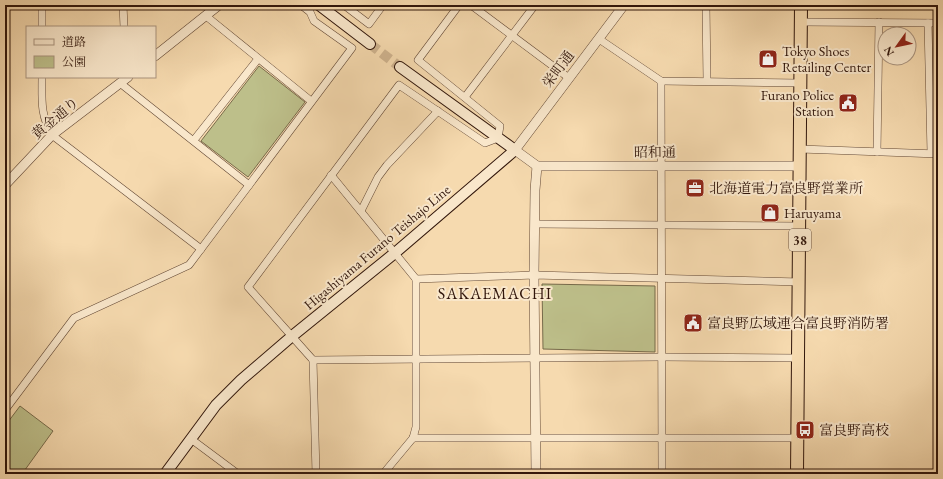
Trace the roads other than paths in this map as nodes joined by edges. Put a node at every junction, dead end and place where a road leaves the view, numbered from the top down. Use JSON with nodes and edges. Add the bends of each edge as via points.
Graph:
{"nodes":[{"id":1,"x":42,"y":5,"type":"edge"},
{"id":2,"x":123,"y":5,"type":"edge"},
{"id":3,"x":219,"y":5,"type":"edge"},
{"id":4,"x":301,"y":5,"type":"edge"},
{"id":5,"x":319,"y":5,"type":"edge"},
{"id":6,"x":344,"y":5,"type":"edge"},
{"id":7,"x":383,"y":5,"type":"edge"},
{"id":8,"x":459,"y":5,"type":"edge"},
{"id":9,"x":471,"y":5,"type":"edge"},
{"id":10,"x":535,"y":5,"type":"edge"},
{"id":11,"x":706,"y":5,"type":"edge"},
{"id":12,"x":801,"y":5,"type":"edge"},
{"id":13,"x":621,"y":6,"type":"edge"},
{"id":14,"x":206,"y":16,"type":"junction"},
{"id":15,"x":800,"y":22,"type":"junction"},
{"id":16,"x":879,"y":22,"type":"junction"},
{"id":17,"x":928,"y":23,"type":"junction"},
{"id":18,"x":938,"y":23,"type":"edge"},
{"id":19,"x":42,"y":26,"type":"edge"},
{"id":20,"x":124,"y":26,"type":"edge"},
{"id":21,"x":513,"y":35,"type":"junction"},
{"id":22,"x":599,"y":38,"type":"junction"},
{"id":23,"x":370,"y":44,"type":"tunnel mouth"},
{"id":24,"x":156,"y":55,"type":"edge"},
{"id":25,"x":258,"y":59,"type":"junction"},
{"id":26,"x":400,"y":66,"type":"tunnel mouth"},
{"id":27,"x":42,"y":78,"type":"edge"},
{"id":28,"x":569,"y":78,"type":"junction"},
{"id":29,"x":124,"y":80,"type":"edge"},
{"id":30,"x":661,"y":80,"type":"junction"},
{"id":31,"x":707,"y":81,"type":"junction"},
{"id":32,"x":800,"y":82,"type":"junction"},
{"id":33,"x":465,"y":97,"type":"junction"},
{"id":34,"x":311,"y":101,"type":"junction"},
{"id":35,"x":438,"y":111,"type":"junction"},
{"id":36,"x":52,"y":134,"type":"junction"},
{"id":37,"x":498,"y":138,"type":"junction"},
{"id":38,"x":194,"y":140,"type":"junction"},
{"id":39,"x":515,"y":150,"type":"junction"},
{"id":40,"x":800,"y":150,"type":"junction"},
{"id":41,"x":877,"y":152,"type":"junction"},
{"id":42,"x":935,"y":153,"type":"edge"},
{"id":43,"x":537,"y":166,"type":"junction"},
{"id":44,"x":662,"y":166,"type":"junction"},
{"id":45,"x":800,"y":166,"type":"junction"},
{"id":46,"x":331,"y":175,"type":"junction"},
{"id":47,"x":249,"y":184,"type":"junction"},
{"id":48,"x":5,"y":185,"type":"edge"},
{"id":49,"x":361,"y":211,"type":"junction"},
{"id":50,"x":536,"y":224,"type":"junction"},
{"id":51,"x":663,"y":224,"type":"junction"},
{"id":52,"x":800,"y":226,"type":"junction"},
{"id":53,"x":201,"y":249,"type":"junction"},
{"id":54,"x":396,"y":252,"type":"junction"},
{"id":55,"x":534,"y":276,"type":"junction"},
{"id":56,"x":416,"y":278,"type":"junction"},
{"id":57,"x":662,"y":279,"type":"junction"},
{"id":58,"x":800,"y":282,"type":"junction"},
{"id":59,"x":290,"y":337,"type":"junction"},
{"id":60,"x":660,"y":357,"type":"junction"},
{"id":61,"x":417,"y":358,"type":"junction"},
{"id":62,"x":536,"y":358,"type":"junction"},
{"id":63,"x":798,"y":358,"type":"junction"},
{"id":64,"x":313,"y":360,"type":"junction"},
{"id":65,"x":5,"y":410,"type":"edge"},
{"id":66,"x":413,"y":438,"type":"junction"},
{"id":67,"x":662,"y":438,"type":"junction"},
{"id":68,"x":798,"y":438,"type":"junction"},
{"id":69,"x":191,"y":439,"type":"junction"},
{"id":70,"x":535,"y":439,"type":"junction"},
{"id":71,"x":165,"y":474,"type":"edge"},
{"id":72,"x":238,"y":474,"type":"edge"},
{"id":73,"x":316,"y":474,"type":"edge"},
{"id":74,"x":383,"y":474,"type":"edge"},
{"id":75,"x":536,"y":474,"type":"edge"},
{"id":76,"x":662,"y":474,"type":"edge"},
{"id":77,"x":797,"y":474,"type":"edge"}],
"edges":[{"from":1,"to":19,"type":"street"},
{"from":2,"to":20,"type":"street"},
{"from":3,"to":14,"type":"street"},
{"from":4,"to":34,"type":"street","via":[[310,12],[314,21],[352,48]]},
{"from":5,"to":23,"type":"main road"},
{"from":6,"to":7,"type":"street","via":[[370,24]]},
{"from":8,"to":33,"type":"street","via":[[418,60]]},
{"from":9,"to":21,"type":"street"},
{"from":10,"to":21,"type":"street"},
{"from":11,"to":31,"type":"street"},
{"from":12,"to":15,"type":"highway","number":"38"},
{"from":13,"to":22,"type":"street","name":"栄町通"},
{"from":14,"to":24,"type":"street"},
{"from":14,"to":25,"type":"street"},
{"from":15,"to":16,"type":"street"},
{"from":15,"to":32,"type":"highway","number":"38"},
{"from":16,"to":17,"type":"street"},
{"from":16,"to":41,"type":"street"},
{"from":17,"to":18,"type":"street"},
{"from":17,"to":42,"type":"street"},
{"from":21,"to":28,"type":"street"},
{"from":21,"to":33,"type":"street"},
{"from":22,"to":28,"type":"street","name":"栄町通"},
{"from":22,"to":30,"type":"street"},
{"from":25,"to":34,"type":"street"},
{"from":25,"to":38,"type":"street"},
{"from":26,"to":37,"type":"main road"},
{"from":27,"to":36,"type":"street","via":[[42,111]]},
{"from":28,"to":39,"type":"street","name":"栄町通"},
{"from":29,"to":36,"type":"street","name":"黄金通り"},
{"from":29,"to":38,"type":"street"},
{"from":30,"to":31,"type":"street"},
{"from":30,"to":44,"type":"street"},
{"from":31,"to":32,"type":"street"},
{"from":32,"to":40,"type":"highway","number":"38"},
{"from":33,"to":37,"type":"street","via":[[500,126]]},
{"from":34,"to":47,"type":"street"},
{"from":35,"to":37,"type":"street","via":[[485,143]]},
{"from":35,"to":46,"type":"street","via":[[399,85]]},
{"from":35,"to":49,"type":"street","via":[[387,165]]},
{"from":36,"to":48,"type":"street","name":"黄金通り"},
{"from":36,"to":53,"type":"street"},
{"from":37,"to":39,"type":"main road"},
{"from":38,"to":47,"type":"street"},
{"from":39,"to":43,"type":"street"},
{"from":39,"to":54,"type":"main road","name":"Higashiyama Furano Teishajo Line"},
{"from":40,"to":41,"type":"street"},
{"from":40,"to":45,"type":"highway","number":"38"},
{"from":41,"to":42,"type":"street"},
{"from":43,"to":44,"type":"street","name":"昭和通"},
{"from":43,"to":50,"type":"street"},
{"from":44,"to":45,"type":"street","name":"昭和通"},
{"from":44,"to":51,"type":"street"},
{"from":45,"to":52,"type":"highway","number":"38"},
{"from":46,"to":49,"type":"street"},
{"from":46,"to":59,"type":"street","via":[[248,287]]},
{"from":47,"to":53,"type":"street"},
{"from":49,"to":54,"type":"street"},
{"from":50,"to":51,"type":"street"},
{"from":50,"to":55,"type":"street"},
{"from":51,"to":52,"type":"street"},
{"from":51,"to":57,"type":"street"},
{"from":52,"to":58,"type":"highway","number":"38"},
{"from":53,"to":65,"type":"street","via":[[189,265],[74,318]]},
{"from":54,"to":56,"type":"street"},
{"from":54,"to":59,"type":"main road","name":"Higashiyama Furano Teishajo Line"},
{"from":55,"to":56,"type":"street"},
{"from":55,"to":57,"type":"street"},
{"from":55,"to":62,"type":"street"},
{"from":56,"to":61,"type":"street"},
{"from":57,"to":58,"type":"street"},
{"from":57,"to":60,"type":"street"},
{"from":58,"to":63,"type":"highway","number":"38"},
{"from":59,"to":64,"type":"street"},
{"from":59,"to":69,"type":"main road","name":"Higashiyama Furano Teishajo Line","via":[[216,405]]},
{"from":60,"to":62,"type":"street"},
{"from":60,"to":63,"type":"street"},
{"from":60,"to":67,"type":"street"},
{"from":61,"to":62,"type":"street"},
{"from":61,"to":64,"type":"street"},
{"from":61,"to":66,"type":"street","via":[[416,426]]},
{"from":62,"to":70,"type":"street"},
{"from":63,"to":68,"type":"highway","number":"38"},
{"from":64,"to":73,"type":"street"},
{"from":66,"to":70,"type":"street"},
{"from":66,"to":74,"type":"street"},
{"from":67,"to":68,"type":"street"},
{"from":67,"to":70,"type":"street"},
{"from":67,"to":76,"type":"street"},
{"from":68,"to":77,"type":"highway","number":"38"},
{"from":69,"to":71,"type":"main road","name":"Higashiyama Furano Teishajo Line"},
{"from":69,"to":72,"type":"street"},
{"from":70,"to":75,"type":"street"}]}
